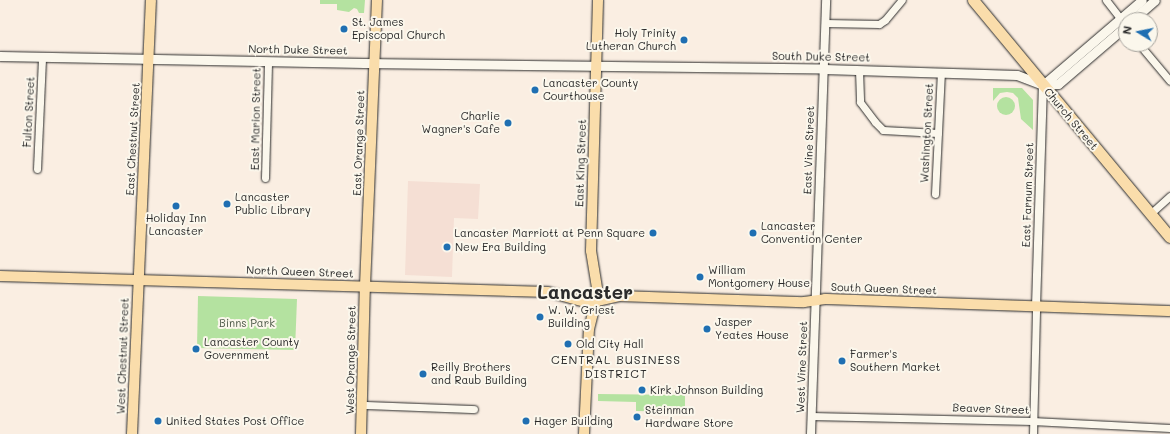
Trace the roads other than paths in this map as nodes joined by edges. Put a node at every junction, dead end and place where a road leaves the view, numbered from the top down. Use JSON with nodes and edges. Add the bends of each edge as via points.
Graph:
{"nodes":[{"id":1,"x":151,"y":0,"type":"edge"},
{"id":2,"x":377,"y":0,"type":"edge"},
{"id":3,"x":598,"y":0,"type":"edge"},
{"id":4,"x":826,"y":0,"type":"edge"},
{"id":5,"x":902,"y":0,"type":"edge"},
{"id":6,"x":973,"y":0,"type":"edge"},
{"id":7,"x":1106,"y":0,"type":"edge"},
{"id":8,"x":1142,"y":0,"type":"edge"},
{"id":9,"x":1155,"y":0,"type":"edge"},
{"id":10,"x":1133,"y":12,"type":"edge"},
{"id":11,"x":1141,"y":12,"type":"edge"},
{"id":12,"x":1118,"y":17,"type":"edge"},
{"id":13,"x":825,"y":23,"type":"junction"},
{"id":14,"x":1118,"y":29,"type":"edge"},
{"id":15,"x":1146,"y":52,"type":"edge"},
{"id":16,"x":0,"y":56,"type":"edge"},
{"id":17,"x":42,"y":57,"type":"junction"},
{"id":18,"x":148,"y":60,"type":"junction"},
{"id":19,"x":268,"y":62,"type":"junction"},
{"id":20,"x":374,"y":64,"type":"junction"},
{"id":21,"x":596,"y":67,"type":"junction"},
{"id":22,"x":824,"y":69,"type":"junction"},
{"id":23,"x":858,"y":70,"type":"junction"},
{"id":24,"x":941,"y":72,"type":"junction"},
{"id":25,"x":1170,"y":81,"type":"edge"},
{"id":26,"x":1043,"y":85,"type":"junction"},
{"id":27,"x":938,"y":133,"type":"junction"},
{"id":28,"x":37,"y":169,"type":"dead end"},
{"id":29,"x":265,"y":178,"type":"dead end"},
{"id":30,"x":935,"y":194,"type":"dead end"},
{"id":31,"x":1170,"y":196,"type":"edge"},
{"id":32,"x":1150,"y":214,"type":"junction"},
{"id":33,"x":1170,"y":237,"type":"edge"},
{"id":34,"x":0,"y":276,"type":"edge"},
{"id":35,"x":138,"y":280,"type":"junction"},
{"id":36,"x":365,"y":286,"type":"junction"},
{"id":37,"x":814,"y":300,"type":"junction"},
{"id":38,"x":597,"y":302,"type":"junction"},
{"id":39,"x":1036,"y":307,"type":"junction"},
{"id":40,"x":1170,"y":311,"type":"edge"},
{"id":41,"x":363,"y":405,"type":"junction"},
{"id":42,"x":474,"y":409,"type":"dead end"},
{"id":43,"x":811,"y":416,"type":"junction"},
{"id":44,"x":1034,"y":421,"type":"junction"},
{"id":45,"x":1170,"y":428,"type":"edge"},
{"id":46,"x":132,"y":434,"type":"edge"},
{"id":47,"x":361,"y":434,"type":"edge"},
{"id":48,"x":584,"y":434,"type":"edge"},
{"id":49,"x":811,"y":434,"type":"edge"},
{"id":50,"x":1033,"y":434,"type":"edge"}],
"edges":[{"from":1,"to":18,"type":"main road","name":"East Chestnut Street"},
{"from":2,"to":20,"type":"main road","name":"East Orange Street"},
{"from":3,"to":21,"type":"main road","name":"East King Street"},
{"from":4,"to":13,"type":"street","name":"East Vine Street"},
{"from":5,"to":13,"type":"street","via":[[879,24]]},
{"from":6,"to":26,"type":"highway","name":"Church Street"},
{"from":7,"to":12,"type":"street"},
{"from":8,"to":10,"type":"main road"},
{"from":9,"to":11,"type":"main road"},
{"from":13,"to":22,"type":"street","name":"East Vine Street"},
{"from":14,"to":26,"type":"main road"},
{"from":15,"to":25,"type":"street"},
{"from":16,"to":17,"type":"main road","name":"North Duke Street"},
{"from":17,"to":18,"type":"main road","name":"North Duke Street"},
{"from":17,"to":28,"type":"street","name":"Fulton Street"},
{"from":18,"to":19,"type":"main road","name":"North Duke Street"},
{"from":18,"to":35,"type":"main road","name":"East Chestnut Street"},
{"from":19,"to":20,"type":"main road","name":"North Duke Street"},
{"from":19,"to":29,"type":"street","name":"East Marion Street"},
{"from":20,"to":21,"type":"main road","name":"North Duke Street"},
{"from":20,"to":36,"type":"main road","name":"East Orange Street"},
{"from":21,"to":22,"type":"main road","name":"South Duke Street"},
{"from":21,"to":38,"type":"main road","name":"East King Street","via":[[591,250],[598,284]]},
{"from":22,"to":23,"type":"main road","name":"South Duke Street"},
{"from":22,"to":37,"type":"street","name":"East Vine Street"},
{"from":23,"to":24,"type":"main road","name":"South Duke Street"},
{"from":23,"to":27,"type":"street","via":[[860,102],[883,130]]},
{"from":24,"to":26,"type":"main road","name":"South Duke Street","via":[[1017,75]]},
{"from":24,"to":27,"type":"street","name":"Washington Street"},
{"from":26,"to":32,"type":"highway","name":"Church Street"},
{"from":26,"to":39,"type":"street","name":"East Farnum Street"},
{"from":27,"to":30,"type":"street","name":"Washington Street"},
{"from":31,"to":32,"type":"street"},
{"from":32,"to":33,"type":"highway","name":"Church Street"},
{"from":34,"to":35,"type":"main road","name":"North Queen Street"},
{"from":35,"to":36,"type":"main road","name":"North Queen Street"},
{"from":35,"to":46,"type":"main road","name":"West Chestnut Street"},
{"from":36,"to":38,"type":"main road","name":"North Queen Street","via":[[548,292],[584,302]]},
{"from":36,"to":41,"type":"main road","name":"West Orange Street"},
{"from":37,"to":38,"type":"main road","name":"South Queen Street","via":[[619,296]]},
{"from":37,"to":39,"type":"main road","name":"South Queen Street"},
{"from":37,"to":43,"type":"street","name":"West Vine Street"},
{"from":38,"to":48,"type":"main road","name":"East King Street","via":[[588,329]]},
{"from":39,"to":40,"type":"main road","name":"South Queen Street"},
{"from":39,"to":44,"type":"street"},
{"from":41,"to":42,"type":"street"},
{"from":41,"to":47,"type":"main road","name":"West Orange Street"},
{"from":43,"to":44,"type":"street","name":"Beaver Street"},
{"from":43,"to":49,"type":"street","name":"West Vine Street"},
{"from":44,"to":45,"type":"street","name":"Beaver Street"},
{"from":44,"to":50,"type":"street"}]}
